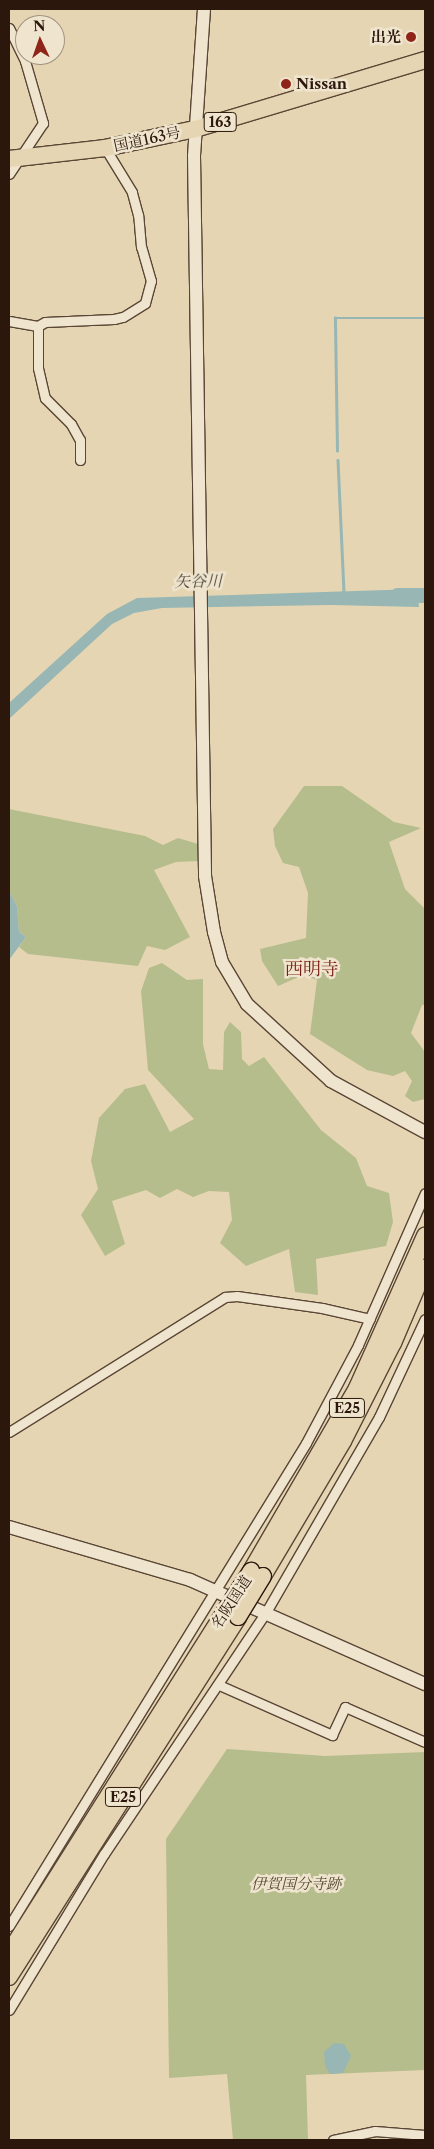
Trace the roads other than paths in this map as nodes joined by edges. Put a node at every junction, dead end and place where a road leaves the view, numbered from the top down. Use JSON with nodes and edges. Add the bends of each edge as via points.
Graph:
{"nodes":[{"id":1,"x":204,"y":9,"type":"edge"},
{"id":2,"x":9,"y":28,"type":"edge"},
{"id":3,"x":425,"y":60,"type":"edge"},
{"id":4,"x":195,"y":129,"type":"junction"},
{"id":5,"x":105,"y":148,"type":"junction"},
{"id":6,"x":15,"y":159,"type":"edge"},
{"id":7,"x":9,"y":174,"type":"edge"},
{"id":8,"x":9,"y":321,"type":"edge"},
{"id":9,"x":38,"y":326,"type":"junction"},
{"id":10,"x":80,"y":460,"type":"dead end"},
{"id":11,"x":425,"y":1132,"type":"edge"},
{"id":12,"x":425,"y":1193,"type":"edge"},
{"id":13,"x":425,"y":1236,"type":"edge"},
{"id":14,"x":425,"y":1268,"type":"edge"},
{"id":15,"x":370,"y":1319,"type":"junction"},
{"id":16,"x":425,"y":1319,"type":"edge"},
{"id":17,"x":9,"y":1432,"type":"edge"},
{"id":18,"x":9,"y":1528,"type":"edge"},
{"id":19,"x":257,"y":1574,"type":"junction"},
{"id":20,"x":214,"y":1591,"type":"junction"},
{"id":21,"x":266,"y":1612,"type":"junction"},
{"id":22,"x":232,"y":1614,"type":"junction"},
{"id":23,"x":425,"y":1684,"type":"edge"},
{"id":24,"x":219,"y":1685,"type":"junction"},
{"id":25,"x":425,"y":1742,"type":"edge"},
{"id":26,"x":9,"y":1926,"type":"edge"},
{"id":27,"x":9,"y":1953,"type":"edge"},
{"id":28,"x":9,"y":1977,"type":"edge"},
{"id":29,"x":9,"y":2010,"type":"edge"},
{"id":30,"x":425,"y":2135,"type":"edge"},
{"id":31,"x":333,"y":2140,"type":"edge"}],
"edges":[{"from":1,"to":4,"type":"street"},
{"from":2,"to":6,"type":"street","via":[[28,69],[43,123]]},
{"from":3,"to":4,"type":"highway","name":"国道163号","number":"163"},
{"from":4,"to":5,"type":"highway","name":"国道163号","number":"163"},
{"from":4,"to":11,"type":"street","via":[[206,876],[222,962],[247,1004],[331,1081]]},
{"from":5,"to":6,"type":"highway","name":"国道163号","number":"163"},
{"from":5,"to":9,"type":"street","via":[[132,192],[141,247],[152,281],[150,293],[145,303],[123,317],[45,322]]},
{"from":6,"to":7,"type":"street"},
{"from":8,"to":9,"type":"street"},
{"from":9,"to":10,"type":"street","via":[[38,368],[45,398],[71,424],[80,440]]},
{"from":12,"to":15,"type":"street","via":[[405,1253]]},
{"from":13,"to":19,"type":"highway","name":"名阪国道","number":"E25","via":[[357,1388]]},
{"from":14,"to":19,"type":"highway","name":"名阪国道","number":"E25","via":[[393,1343],[343,1441]]},
{"from":15,"to":17,"type":"street","via":[[322,1308],[225,1297]]},
{"from":15,"to":20,"type":"street","via":[[306,1442]]},
{"from":16,"to":21,"type":"street","via":[[380,1417]]},
{"from":18,"to":20,"type":"street"},
{"from":19,"to":22,"type":"highway","name":"名阪国道","number":"E25","bridge":true},
{"from":20,"to":21,"type":"street"},
{"from":20,"to":26,"type":"street"},
{"from":21,"to":23,"type":"street"},
{"from":21,"to":24,"type":"street"},
{"from":22,"to":27,"type":"highway","name":"名阪国道","number":"E25"},
{"from":22,"to":28,"type":"highway","name":"名阪国道","number":"E25"},
{"from":24,"to":25,"type":"street","via":[[332,1735],[345,1707]]},
{"from":24,"to":29,"type":"street","via":[[104,1854]]},
{"from":30,"to":31,"type":"street","via":[[375,2131]]}]}
